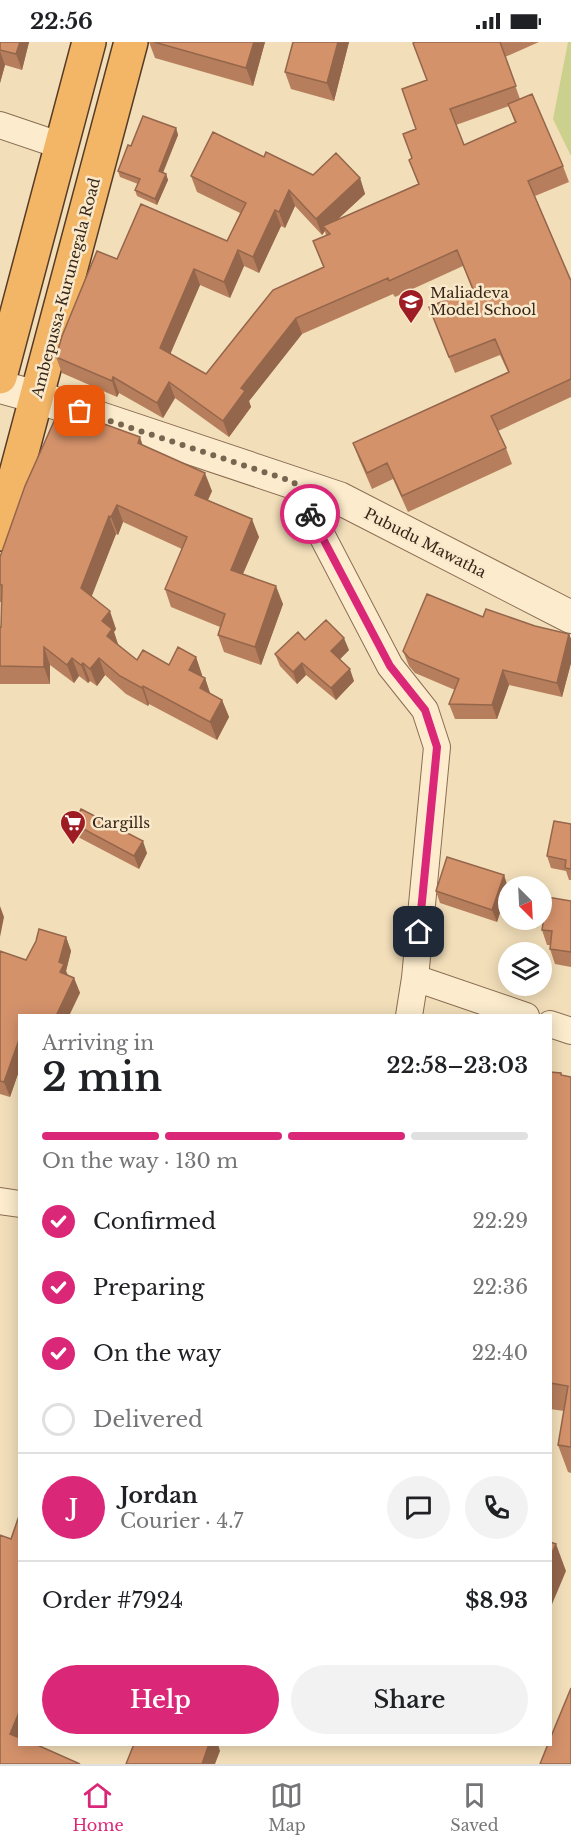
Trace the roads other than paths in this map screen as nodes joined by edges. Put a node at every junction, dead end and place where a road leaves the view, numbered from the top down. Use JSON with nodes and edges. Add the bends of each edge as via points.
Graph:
{"nodes":[{"id":1,"x":88,"y":42,"type":"edge"},
{"id":2,"x":131,"y":42,"type":"edge"},
{"id":3,"x":0,"y":126,"type":"edge"},
{"id":4,"x":62,"y":146,"type":"junction"},
{"id":5,"x":0,"y":377,"type":"edge"},
{"id":6,"x":0,"y":387,"type":"edge"},
{"id":7,"x":37,"y":397,"type":"junction"},
{"id":8,"x":294,"y":482,"type":"junction"},
{"id":9,"x":0,"y":534,"type":"edge"},
{"id":10,"x":571,"y":617,"type":"edge"},
{"id":11,"x":415,"y":978,"type":"junction"},
{"id":12,"x":409,"y":1014,"type":"edge"},
{"id":13,"x":520,"y":1014,"type":"edge"},
{"id":14,"x":552,"y":1025,"type":"edge"},
{"id":15,"x":571,"y":1031,"type":"edge"},
{"id":16,"x":0,"y":1201,"type":"edge"},
{"id":17,"x":18,"y":1204,"type":"edge"}],
"edges":[{"from":1,"to":4,"type":"highway"},
{"from":2,"to":7,"type":"highway","name":"Ambepussa-Kurunegala Road"},
{"from":3,"to":4,"type":"street"},
{"from":4,"to":5,"type":"highway"},
{"from":6,"to":7,"type":"street","name":"Pubudu Mawatha"},
{"from":7,"to":8,"type":"street","name":"Pubudu Mawatha"},
{"from":7,"to":9,"type":"highway","name":"Ambepussa-Kurunegala Road"},
{"from":8,"to":10,"type":"street","name":"Pubudu Mawatha","via":[[339,498]]},
{"from":8,"to":11,"type":"street","via":[[390,666],[425,710],[437,747]]},
{"from":11,"to":12,"type":"street"},
{"from":11,"to":13,"type":"street"},
{"from":14,"to":15,"type":"street"},
{"from":16,"to":17,"type":"street"}]}
